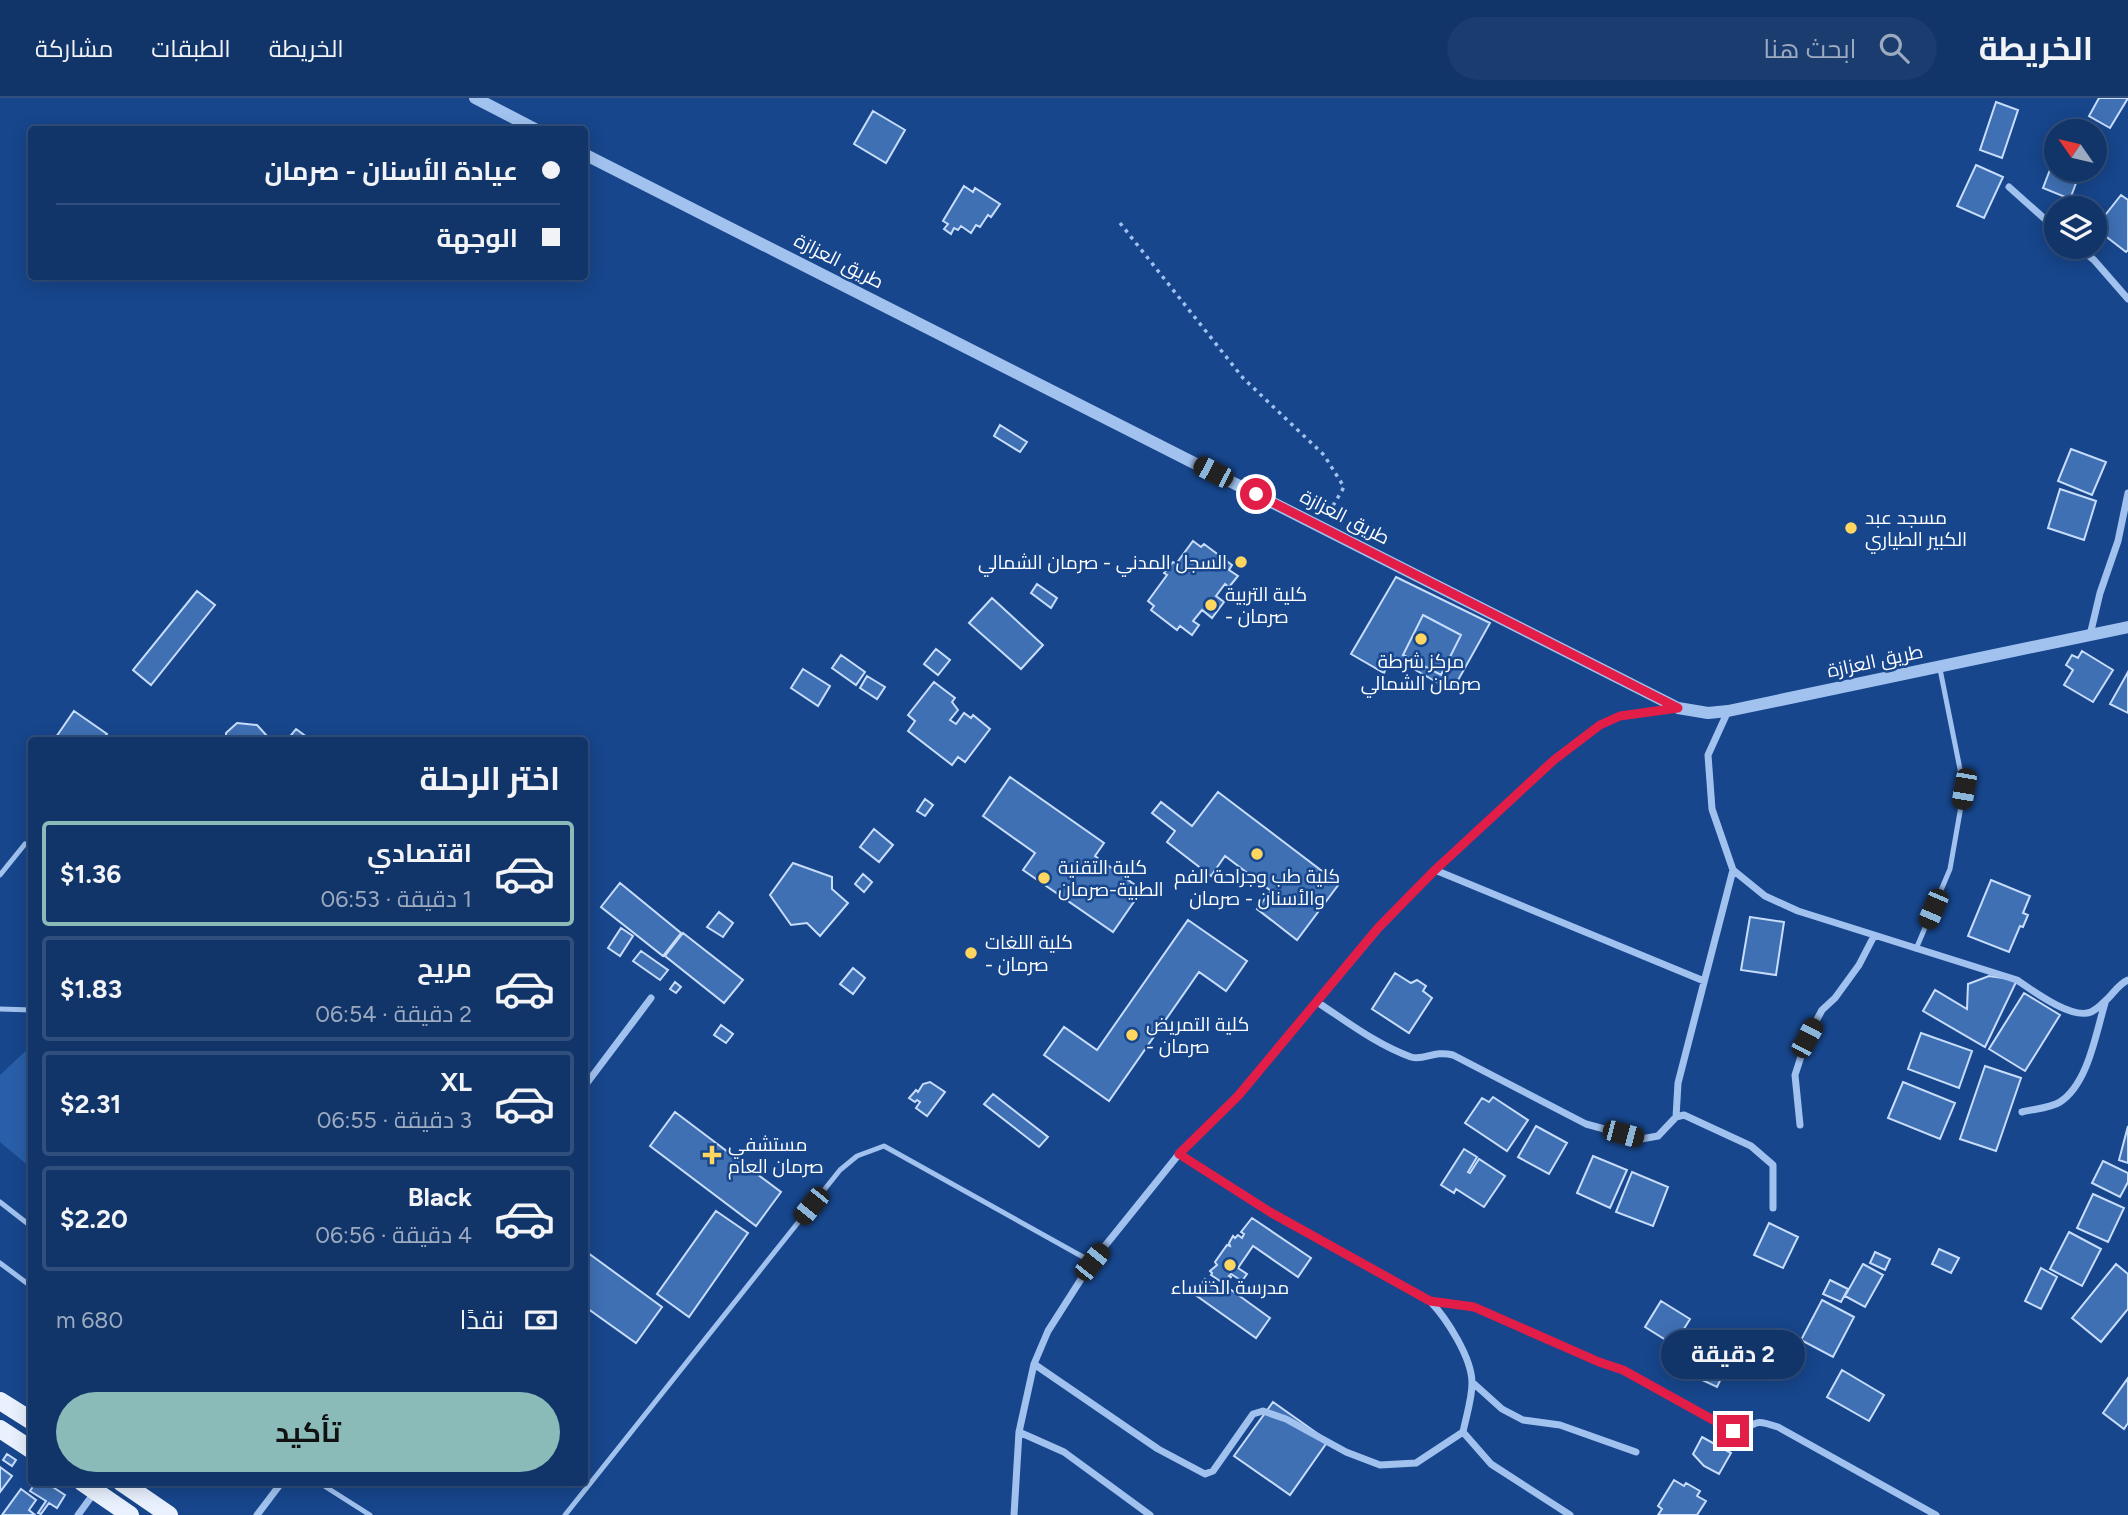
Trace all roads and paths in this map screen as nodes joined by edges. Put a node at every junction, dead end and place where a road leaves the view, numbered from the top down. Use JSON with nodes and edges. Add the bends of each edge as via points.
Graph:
{"nodes":[{"id":1,"x":475,"y":98,"type":"edge"},
{"id":2,"x":529,"y":126,"type":"edge"},
{"id":3,"x":588,"y":156,"type":"edge"},
{"id":4,"x":2009,"y":187,"type":"dead end"},
{"id":5,"x":2044,"y":218,"type":"edge"},
{"id":6,"x":1120,"y":223,"type":"dead end"},
{"id":7,"x":2093,"y":259,"type":"edge"},
{"id":8,"x":2128,"y":299,"type":"edge"},
{"id":9,"x":2128,"y":493,"type":"edge"},
{"id":10,"x":1321,"y":527,"type":"junction"},
{"id":11,"x":2128,"y":627,"type":"edge"},
{"id":12,"x":2090,"y":635,"type":"junction"},
{"id":13,"x":1939,"y":667,"type":"junction"},
{"id":14,"x":1678,"y":708,"type":"junction"},
{"id":15,"x":1728,"y":711,"type":"junction"},
{"id":16,"x":25,"y":844,"type":"dead end"},
{"id":17,"x":1435,"y":870,"type":"junction"},
{"id":18,"x":1733,"y":870,"type":"junction"},
{"id":19,"x":0,"y":875,"type":"edge"},
{"id":20,"x":1874,"y":936,"type":"junction"},
{"id":21,"x":1916,"y":948,"type":"junction"},
{"id":22,"x":2128,"y":980,"type":"edge"},
{"id":23,"x":1704,"y":981,"type":"junction"},
{"id":24,"x":651,"y":998,"type":"dead end"},
{"id":25,"x":1317,"y":1002,"type":"junction"},
{"id":26,"x":2105,"y":1002,"type":"junction"},
{"id":27,"x":0,"y":1009,"type":"edge"},
{"id":28,"x":28,"y":1010,"type":"edge"},
{"id":29,"x":588,"y":1082,"type":"edge"},
{"id":30,"x":2022,"y":1112,"type":"dead end"},
{"id":31,"x":1676,"y":1117,"type":"junction"},
{"id":32,"x":1801,"y":1125,"type":"dead end"},
{"id":33,"x":1179,"y":1154,"type":"junction"},
{"id":34,"x":0,"y":1202,"type":"edge"},
{"id":35,"x":1773,"y":1208,"type":"dead end"},
{"id":36,"x":28,"y":1224,"type":"edge"},
{"id":37,"x":1092,"y":1262,"type":"junction"},
{"id":38,"x":0,"y":1263,"type":"edge"},
{"id":39,"x":28,"y":1284,"type":"edge"},
{"id":40,"x":1430,"y":1301,"type":"junction"},
{"id":41,"x":1034,"y":1364,"type":"junction"},
{"id":42,"x":1472,"y":1382,"type":"junction"},
{"id":43,"x":0,"y":1401,"type":"edge"},
{"id":44,"x":28,"y":1418,"type":"edge"},
{"id":45,"x":0,"y":1429,"type":"edge"},
{"id":46,"x":1019,"y":1432,"type":"junction"},
{"id":47,"x":1463,"y":1432,"type":"junction"},
{"id":48,"x":28,"y":1447,"type":"edge"},
{"id":49,"x":1636,"y":1452,"type":"dead end"},
{"id":50,"x":127,"y":1486,"type":"edge"},
{"id":51,"x":279,"y":1486,"type":"edge"},
{"id":52,"x":324,"y":1486,"type":"edge"},
{"id":53,"x":89,"y":1487,"type":"edge"},
{"id":54,"x":78,"y":1515,"type":"edge"},
{"id":55,"x":130,"y":1515,"type":"edge"},
{"id":56,"x":169,"y":1515,"type":"edge"},
{"id":57,"x":257,"y":1515,"type":"edge"},
{"id":58,"x":370,"y":1515,"type":"edge"},
{"id":59,"x":565,"y":1515,"type":"edge"},
{"id":60,"x":1014,"y":1515,"type":"edge"},
{"id":61,"x":1150,"y":1515,"type":"edge"},
{"id":62,"x":1570,"y":1515,"type":"edge"},
{"id":63,"x":1936,"y":1515,"type":"edge"}],
"edges":[{"from":1,"to":2,"type":"street"},
{"from":3,"to":10,"type":"street","name":"طريق العزازة"},
{"from":4,"to":5,"type":"street"},
{"from":6,"to":10,"type":"path","via":[[1243,378],[1324,455],[1343,487]]},
{"from":7,"to":8,"type":"street"},
{"from":9,"to":12,"type":"street"},
{"from":10,"to":14,"type":"street","name":"طريق العزازة"},
{"from":11,"to":12,"type":"street","name":"طريق العزازة"},
{"from":12,"to":13,"type":"street","name":"طريق العزازة"},
{"from":13,"to":15,"type":"street","name":"طريق العزازة"},
{"from":13,"to":21,"type":"lane","via":[[1964,789],[1950,869]]},
{"from":14,"to":15,"type":"street","name":"طريق العزازة"},
{"from":14,"to":17,"type":"street","via":[[1620,716],[1600,725],[1554,760]]},
{"from":15,"to":18,"type":"street","via":[[1708,755],[1712,809]]},
{"from":16,"to":19,"type":"lane"},
{"from":17,"to":23,"type":"street"},
{"from":17,"to":25,"type":"street","via":[[1378,928]]},
{"from":18,"to":20,"type":"street","via":[[1765,896]]},
{"from":18,"to":23,"type":"street"},
{"from":20,"to":21,"type":"street"},
{"from":20,"to":32,"type":"street","via":[[1807,1038],[1795,1075]]},
{"from":21,"to":26,"type":"street","via":[[2017,980],[2072,1012],[2090,1013]]},
{"from":22,"to":26,"type":"street"},
{"from":23,"to":31,"type":"street","via":[[1678,1083]]},
{"from":24,"to":29,"type":"street"},
{"from":25,"to":31,"type":"street","via":[[1413,1058],[1434,1052],[1452,1055],[1586,1124],[1641,1139],[1658,1136]]},
{"from":25,"to":33,"type":"street","via":[[1238,1096]]},
{"from":26,"to":30,"type":"street","via":[[2088,1064],[2075,1086],[2059,1103]]},
{"from":27,"to":28,"type":"lane"},
{"from":31,"to":35,"type":"street","via":[[1684,1115],[1752,1146],[1773,1165]]},
{"from":33,"to":37,"type":"street"},
{"from":33,"to":40,"type":"street","via":[[1270,1212]]},
{"from":34,"to":36,"type":"lane"},
{"from":37,"to":41,"type":"street","via":[[1048,1331]]},
{"from":37,"to":59,"type":"lane","via":[[884,1146],[858,1156],[833,1179]]},
{"from":38,"to":39,"type":"lane"},
{"from":40,"to":42,"type":"street","via":[[1462,1349]]},
{"from":40,"to":63,"type":"street","via":[[1474,1307],[1623,1370],[1738,1433],[1760,1421],[1778,1427]]},
{"from":41,"to":46,"type":"street"},
{"from":41,"to":47,"type":"street","via":[[1158,1450],[1205,1474],[1213,1471],[1253,1414],[1263,1411],[1380,1465],[1416,1463]]},
{"from":42,"to":47,"type":"street"},
{"from":42,"to":49,"type":"street","via":[[1502,1409],[1523,1420],[1560,1425]]},
{"from":43,"to":44,"type":"main road"},
{"from":45,"to":48,"type":"main road"},
{"from":46,"to":60,"type":"street"},
{"from":46,"to":61,"type":"street","via":[[1064,1452]]},
{"from":47,"to":62,"type":"street","via":[[1491,1464]]},
{"from":50,"to":56,"type":"main road"},
{"from":51,"to":57,"type":"street"},
{"from":52,"to":58,"type":"lane"},
{"from":53,"to":54,"type":"street"},
{"from":53,"to":55,"type":"main road"}]}
